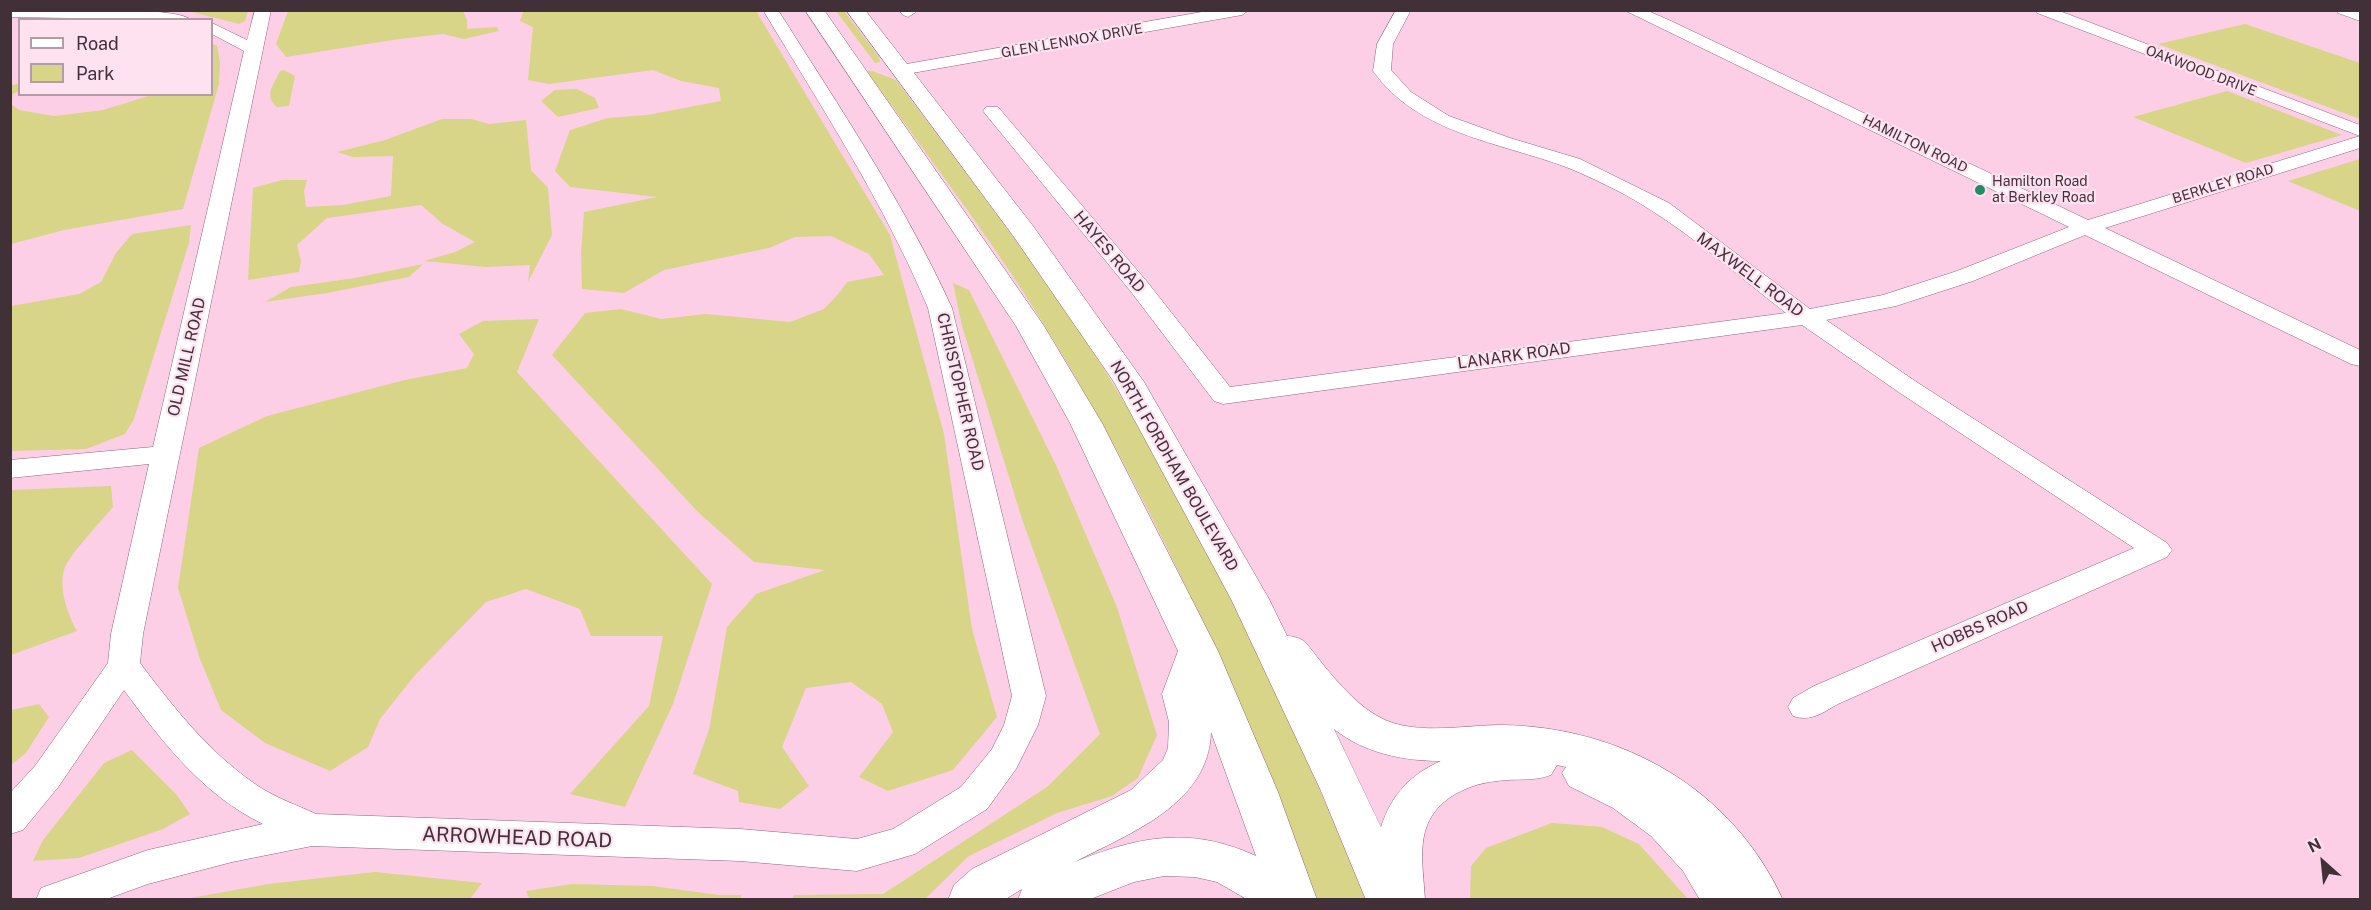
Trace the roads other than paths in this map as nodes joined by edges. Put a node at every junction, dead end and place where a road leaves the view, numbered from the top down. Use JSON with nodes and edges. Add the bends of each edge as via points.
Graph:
{"nodes":[{"id":1,"x":263,"y":10,"type":"edge"},
{"id":2,"x":770,"y":10,"type":"edge"},
{"id":3,"x":814,"y":10,"type":"edge"},
{"id":4,"x":827,"y":10,"type":"edge"},
{"id":5,"x":855,"y":10,"type":"edge"},
{"id":6,"x":1242,"y":10,"type":"edge"},
{"id":7,"x":1404,"y":10,"type":"edge"},
{"id":8,"x":1631,"y":10,"type":"edge"},
{"id":9,"x":2042,"y":10,"type":"edge"},
{"id":10,"x":2343,"y":10,"type":"edge"},
{"id":11,"x":70,"y":11,"type":"edge"},
{"id":12,"x":10,"y":12,"type":"edge"},
{"id":13,"x":2361,"y":16,"type":"edge"},
{"id":14,"x":167,"y":18,"type":"edge"},
{"id":15,"x":213,"y":29,"type":"edge"},
{"id":16,"x":254,"y":50,"type":"junction"},
{"id":17,"x":901,"y":70,"type":"junction"},
{"id":18,"x":992,"y":111,"type":"dead end"},
{"id":19,"x":2361,"y":131,"type":"edge"},
{"id":20,"x":2361,"y":142,"type":"edge"},
{"id":21,"x":2086,"y":227,"type":"junction"},
{"id":22,"x":1806,"y":317,"type":"junction"},
{"id":23,"x":2361,"y":359,"type":"edge"},
{"id":24,"x":1223,"y":396,"type":"joint"},
{"id":25,"x":165,"y":454,"type":"junction"},
{"id":26,"x":10,"y":469,"type":"edge"},
{"id":27,"x":2157,"y":550,"type":"joint"},
{"id":28,"x":1250,"y":599,"type":"junction"},
{"id":29,"x":1198,"y":651,"type":"junction"},
{"id":30,"x":124,"y":665,"type":"junction"},
{"id":31,"x":1805,"y":707,"type":"dead end"},
{"id":32,"x":974,"y":798,"type":"joint"},
{"id":33,"x":10,"y":819,"type":"edge"},
{"id":34,"x":312,"y":830,"type":"junction"},
{"id":35,"x":55,"y":900,"type":"edge"},
{"id":36,"x":971,"y":900,"type":"edge"},
{"id":37,"x":1041,"y":900,"type":"edge"},
{"id":38,"x":1284,"y":900,"type":"edge"},
{"id":39,"x":1294,"y":900,"type":"edge"},
{"id":40,"x":1390,"y":900,"type":"edge"},
{"id":41,"x":1401,"y":900,"type":"edge"},
{"id":42,"x":1725,"y":900,"type":"edge"},
{"id":43,"x":1760,"y":900,"type":"edge"}],
"edges":[{"from":1,"to":16,"type":"street","name":"OLD MILL ROAD"},
{"from":2,"to":32,"type":"street","name":"CHRISTOPHER ROAD","via":[[897,214],[940,308],[1029,696],[1022,725],[1004,759]]},
{"from":3,"to":29,"type":"highway","via":[[1030,326],[1086,423]]},
{"from":4,"to":17,"type":"highway","via":[[875,68]]},
{"from":5,"to":17,"type":"highway","name":"NORTH FORDHAM BOULEVARD"},
{"from":6,"to":17,"type":"street","name":"GLEN LENNOX DRIVE"},
{"from":7,"to":22,"type":"street","name":"MAXWELL ROAD","via":[[1385,44],[1382,70],[1405,96],[1443,120],[1573,163],[1662,207]]},
{"from":8,"to":21,"type":"street","name":"HAMILTON ROAD"},
{"from":9,"to":19,"type":"street","name":"OAKWOOD DRIVE"},
{"from":10,"to":13,"type":"street"},
{"from":11,"to":12,"type":"street"},
{"from":11,"to":14,"type":"street"},
{"from":15,"to":16,"type":"street"},
{"from":16,"to":25,"type":"street","name":"OLD MILL ROAD"},
{"from":17,"to":28,"type":"highway","name":"NORTH FORDHAM BOULEVARD","via":[[1063,285],[1129,382]]},
{"from":18,"to":24,"type":"street","name":"HAYES ROAD","via":[[1140,288]]},
{"from":20,"to":21,"type":"street","name":"BERKLEY ROAD"},
{"from":21,"to":22,"type":"street","name":"BERKLEY ROAD","via":[[1965,276],[1888,301]]},
{"from":21,"to":23,"type":"street","name":"HAMILTON ROAD"},
{"from":22,"to":24,"type":"street","name":"LANARK ROAD"},
{"from":22,"to":27,"type":"street","name":"MAXWELL ROAD"},
{"from":25,"to":26,"type":"street"},
{"from":25,"to":30,"type":"street","name":"OLD MILL ROAD"},
{"from":27,"to":31,"type":"street","name":"HOBBS ROAD"},
{"from":28,"to":40,"type":"highway","name":"NORTH FORDHAM BOULEVARD","via":[[1343,791]]},
{"from":28,"to":43,"type":"highway","via":[[1312,680],[1349,718],[1368,731],[1430,744],[1506,742],[1560,747],[1636,772],[1680,802],[1722,839]]},
{"from":29,"to":36,"type":"highway","via":[[1182,694],[1190,722],[1188,748],[1179,771],[1147,803],[988,884]]},
{"from":29,"to":39,"type":"highway","via":[[1256,792]]},
{"from":30,"to":33,"type":"street","name":"OLD MILL ROAD","via":[[47,776]]},
{"from":30,"to":34,"type":"street","via":[[162,717],[207,764],[246,796]]},
{"from":32,"to":34,"type":"street","name":"ARROWHEAD ROAD","via":[[902,843],[857,855],[740,845]]},
{"from":34,"to":35,"type":"street","name":"ARROWHEAD ROAD","via":[[148,867]]},
{"from":37,"to":38,"type":"highway","via":[[1084,877],[1164,854],[1210,860],[1245,871]]},
{"from":41,"to":42,"type":"highway","via":[[1401,839],[1415,803],[1453,775],[1476,767],[1526,762],[1579,771],[1612,784],[1650,807],[1682,836],[1713,874]]}]}
